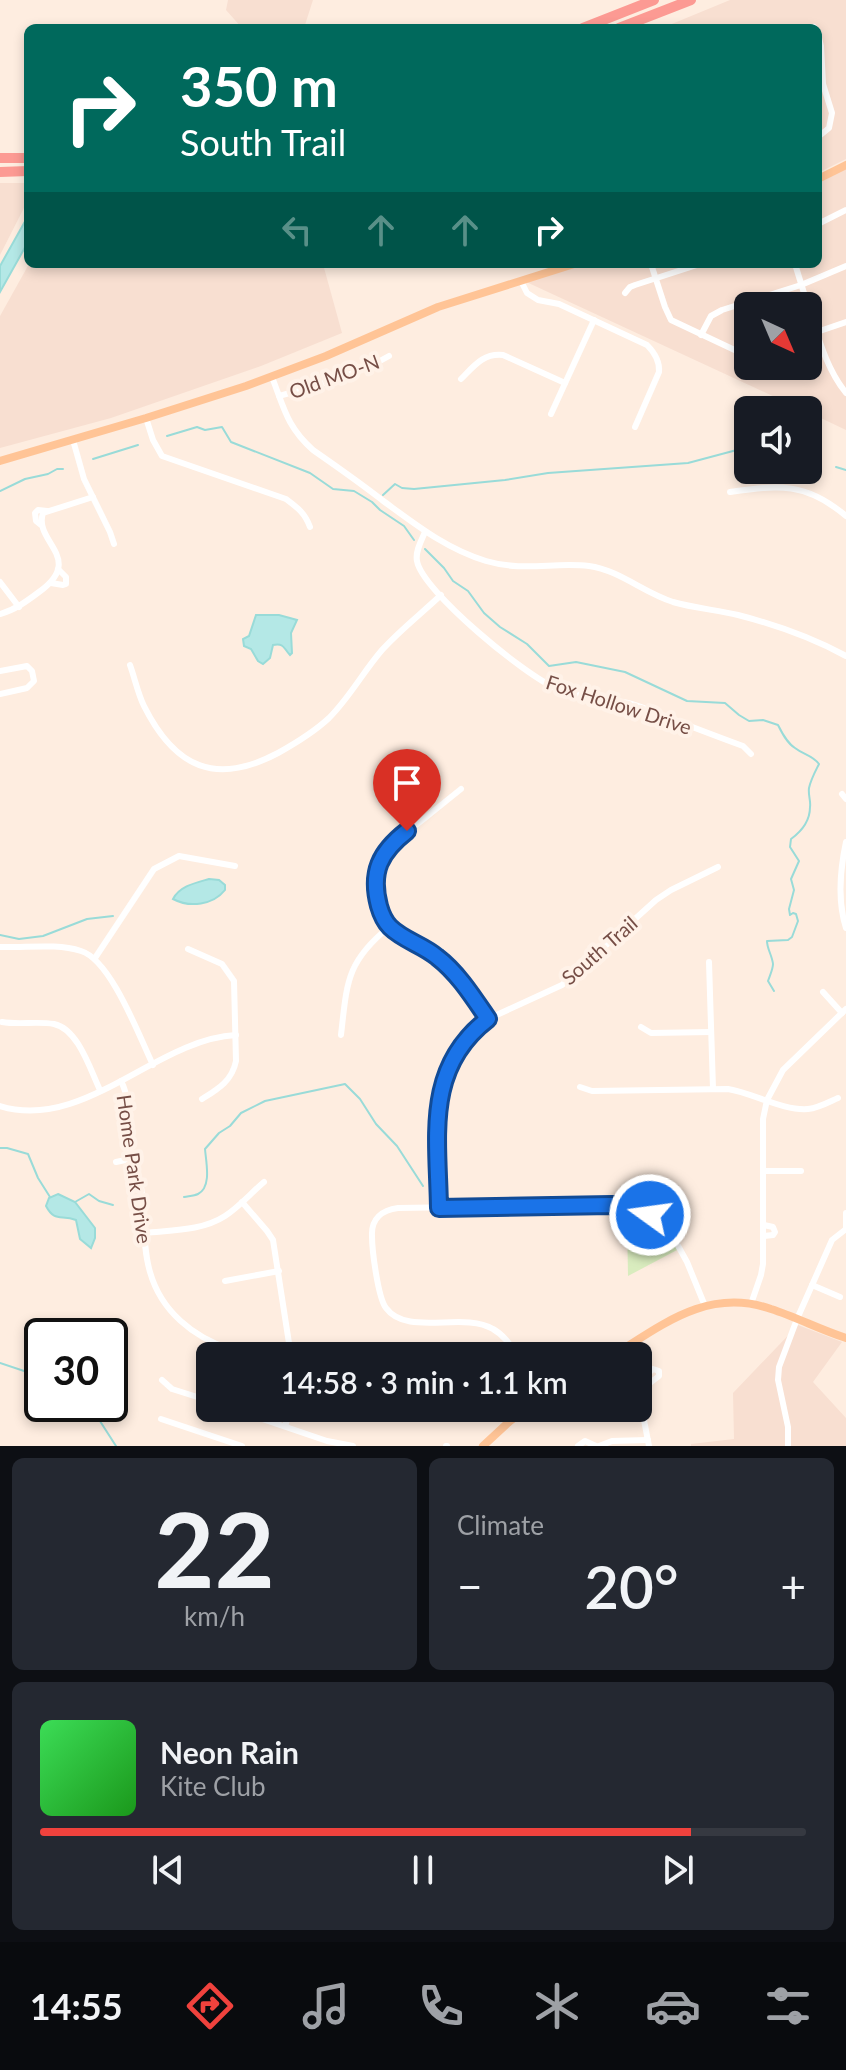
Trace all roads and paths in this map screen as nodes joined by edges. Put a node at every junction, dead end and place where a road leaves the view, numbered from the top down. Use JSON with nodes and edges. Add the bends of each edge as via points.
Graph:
{"nodes":[{"id":1,"x":654,"y":0,"type":"edge"},
{"id":2,"x":691,"y":0,"type":"edge"},
{"id":3,"x":593,"y":24,"type":"edge"},
{"id":4,"x":629,"y":24,"type":"edge"},
{"id":5,"x":822,"y":87,"type":"edge"},
{"id":6,"x":822,"y":134,"type":"edge"},
{"id":7,"x":0,"y":158,"type":"edge"},
{"id":8,"x":24,"y":158,"type":"edge"},
{"id":9,"x":846,"y":165,"type":"edge"},
{"id":10,"x":24,"y":171,"type":"edge"},
{"id":11,"x":0,"y":172,"type":"edge"},
{"id":12,"x":822,"y":177,"type":"edge"},
{"id":13,"x":846,"y":210,"type":"edge"},
{"id":14,"x":822,"y":222,"type":"edge"},
{"id":15,"x":846,"y":266,"type":"edge"},
{"id":16,"x":562,"y":268,"type":"edge"},
{"id":17,"x":652,"y":268,"type":"edge"},
{"id":18,"x":687,"y":268,"type":"edge"},
{"id":19,"x":796,"y":268,"type":"edge"},
{"id":20,"x":655,"y":278,"type":"junction"},
{"id":21,"x":521,"y":281,"type":"junction"},
{"id":22,"x":801,"y":285,"type":"junction"},
{"id":23,"x":803,"y":292,"type":"edge"},
{"id":24,"x":625,"y":293,"type":"dead end"},
{"id":25,"x":594,"y":320,"type":"junction"},
{"id":26,"x":846,"y":322,"type":"edge"},
{"id":27,"x":822,"y":330,"type":"edge"},
{"id":28,"x":701,"y":335,"type":"junction"},
{"id":29,"x":734,"y":350,"type":"edge"},
{"id":30,"x":822,"y":350,"type":"edge"},
{"id":31,"x":389,"y":356,"type":"dead end"},
{"id":32,"x":272,"y":377,"type":"junction"},
{"id":33,"x":461,"y":379,"type":"dead end"},
{"id":34,"x":565,"y":383,"type":"junction"},
{"id":35,"x":846,"y":393,"type":"edge"},
{"id":36,"x":279,"y":396,"type":"junction"},
{"id":37,"x":551,"y":414,"type":"dead end"},
{"id":38,"x":146,"y":418,"type":"junction"},
{"id":39,"x":635,"y":427,"type":"dead end"},
{"id":40,"x":73,"y":440,"type":"junction"},
{"id":41,"x":0,"y":461,"type":"edge"},
{"id":42,"x":730,"y":492,"type":"dead end"},
{"id":43,"x":93,"y":497,"type":"junction"},
{"id":44,"x":846,"y":516,"type":"edge"},
{"id":45,"x":310,"y":527,"type":"dead end"},
{"id":46,"x":425,"y":532,"type":"junction"},
{"id":47,"x":114,"y":544,"type":"dead end"},
{"id":48,"x":58,"y":569,"type":"junction"},
{"id":49,"x":0,"y":582,"type":"edge"},
{"id":50,"x":51,"y":583,"type":"junction"},
{"id":51,"x":441,"y":595,"type":"junction"},
{"id":52,"x":22,"y":605,"type":"junction"},
{"id":53,"x":0,"y":614,"type":"edge"},
{"id":54,"x":846,"y":656,"type":"edge"},
{"id":55,"x":130,"y":665,"type":"dead end"},
{"id":56,"x":0,"y":671,"type":"edge"},
{"id":57,"x":0,"y":694,"type":"edge"},
{"id":58,"x":751,"y":754,"type":"dead end"},
{"id":59,"x":461,"y":789,"type":"dead end"},
{"id":60,"x":846,"y":842,"type":"edge"},
{"id":61,"x":235,"y":866,"type":"dead end"},
{"id":62,"x":718,"y":867,"type":"dead end"},
{"id":63,"x":389,"y":927,"type":"junction"},
{"id":64,"x":846,"y":928,"type":"edge"},
{"id":65,"x":0,"y":947,"type":"edge"},
{"id":66,"x":188,"y":949,"type":"dead end"},
{"id":67,"x":95,"y":958,"type":"junction"},
{"id":68,"x":709,"y":962,"type":"dead end"},
{"id":69,"x":823,"y":992,"type":"dead end"},
{"id":70,"x":844,"y":1011,"type":"edge"},
{"id":71,"x":488,"y":1019,"type":"junction"},
{"id":72,"x":2,"y":1022,"type":"dead end"},
{"id":73,"x":641,"y":1027,"type":"dead end"},
{"id":74,"x":711,"y":1032,"type":"junction"},
{"id":75,"x":236,"y":1035,"type":"junction"},
{"id":76,"x":341,"y":1035,"type":"dead end"},
{"id":77,"x":153,"y":1065,"type":"junction"},
{"id":78,"x":121,"y":1081,"type":"junction"},
{"id":79,"x":580,"y":1087,"type":"dead end"},
{"id":80,"x":713,"y":1089,"type":"junction"},
{"id":81,"x":100,"y":1090,"type":"junction"},
{"id":82,"x":838,"y":1098,"type":"dead end"},
{"id":83,"x":202,"y":1099,"type":"dead end"},
{"id":84,"x":767,"y":1100,"type":"junction"},
{"id":85,"x":0,"y":1106,"type":"edge"},
{"id":86,"x":130,"y":1159,"type":"junction"},
{"id":87,"x":116,"y":1162,"type":"dead end"},
{"id":88,"x":764,"y":1171,"type":"junction"},
{"id":89,"x":801,"y":1171,"type":"dead end"},
{"id":90,"x":264,"y":1182,"type":"dead end"},
{"id":91,"x":242,"y":1202,"type":"junction"},
{"id":92,"x":439,"y":1208,"type":"junction"},
{"id":93,"x":846,"y":1213,"type":"edge"},
{"id":94,"x":764,"y":1225,"type":"junction"},
{"id":95,"x":846,"y":1229,"type":"edge"},
{"id":96,"x":145,"y":1233,"type":"junction"},
{"id":97,"x":764,"y":1236,"type":"junction"},
{"id":98,"x":279,"y":1271,"type":"junction"},
{"id":99,"x":225,"y":1281,"type":"dead end"},
{"id":100,"x":812,"y":1285,"type":"junction"},
{"id":101,"x":840,"y":1297,"type":"dead end"},
{"id":102,"x":751,"y":1304,"type":"junction"},
{"id":103,"x":705,"y":1306,"type":"junction"},
{"id":104,"x":797,"y":1319,"type":"junction"},
{"id":105,"x":846,"y":1338,"type":"edge"},
{"id":106,"x":211,"y":1342,"type":"edge"},
{"id":107,"x":289,"y":1342,"type":"edge"},
{"id":108,"x":508,"y":1342,"type":"edge"},
{"id":109,"x":635,"y":1342,"type":"edge"},
{"id":110,"x":162,"y":1380,"type":"dead end"},
{"id":111,"x":196,"y":1397,"type":"edge"},
{"id":112,"x":161,"y":1419,"type":"dead end"},
{"id":113,"x":273,"y":1422,"type":"edge"},
{"id":114,"x":286,"y":1422,"type":"edge"},
{"id":115,"x":509,"y":1422,"type":"edge"},
{"id":116,"x":644,"y":1422,"type":"edge"},
{"id":117,"x":285,"y":1426,"type":"junction"},
{"id":118,"x":218,"y":1442,"type":"edge"},
{"id":119,"x":649,"y":1443,"type":"edge"},
{"id":120,"x":242,"y":1446,"type":"edge"},
{"id":121,"x":353,"y":1446,"type":"edge"},
{"id":122,"x":483,"y":1446,"type":"edge"},
{"id":123,"x":578,"y":1446,"type":"edge"},
{"id":124,"x":598,"y":1446,"type":"edge"},
{"id":125,"x":788,"y":1446,"type":"edge"}],
"edges":[{"from":1,"to":3,"type":"highway"},
{"from":2,"to":4,"type":"highway"},
{"from":5,"to":6,"type":"street","via":[[832,113]]},
{"from":7,"to":8,"type":"highway"},
{"from":9,"to":12,"type":"main road"},
{"from":10,"to":11,"type":"highway"},
{"from":13,"to":14,"type":"street"},
{"from":15,"to":22,"type":"street"},
{"from":16,"to":21,"type":"main road"},
{"from":17,"to":20,"type":"street"},
{"from":18,"to":20,"type":"street"},
{"from":19,"to":22,"type":"street"},
{"from":20,"to":24,"type":"street"},
{"from":20,"to":28,"type":"street","via":[[671,320]]},
{"from":21,"to":25,"type":"street","via":[[538,300]]},
{"from":21,"to":32,"type":"main road","via":[[438,307]]},
{"from":22,"to":23,"type":"street"},
{"from":22,"to":28,"type":"street","via":[[722,310],[711,316]]},
{"from":25,"to":34,"type":"street"},
{"from":25,"to":39,"type":"street","via":[[647,345],[658,359],[659,372]]},
{"from":26,"to":27,"type":"street"},
{"from":28,"to":29,"type":"street"},
{"from":30,"to":35,"type":"street"},
{"from":31,"to":36,"type":"street","name":"Old MO-N","via":[[349,375]]},
{"from":32,"to":36,"type":"street"},
{"from":32,"to":38,"type":"main road"},
{"from":33,"to":34,"type":"street","via":[[494,354]]},
{"from":34,"to":37,"type":"street"},
{"from":36,"to":46,"type":"street","via":[[298,437]]},
{"from":38,"to":40,"type":"main road"},
{"from":38,"to":45,"type":"street","via":[[162,456],[286,499],[306,516]]},
{"from":40,"to":41,"type":"main road"},
{"from":40,"to":43,"type":"street"},
{"from":42,"to":44,"type":"street","via":[[785,486],[806,491]]},
{"from":43,"to":47,"type":"street"},
{"from":43,"to":48,"type":"street","via":[[41,517]]},
{"from":46,"to":51,"type":"street","name":"Fox Hollow Drive","via":[[416,560]]},
{"from":46,"to":54,"type":"street","via":[[451,548],[499,564],[607,570],[673,602],[766,622]]},
{"from":48,"to":50,"type":"street"},
{"from":48,"to":50,"type":"street","via":[[66,584]]},
{"from":49,"to":52,"type":"street"},
{"from":50,"to":52,"type":"street"},
{"from":51,"to":55,"type":"street","via":[[382,650],[328,718],[260,763],[224,771],[183,757],[143,705]]},
{"from":51,"to":58,"type":"street","name":"Fox Hollow Drive","via":[[512,661],[552,687],[630,703],[743,746]]},
{"from":52,"to":53,"type":"street"},
{"from":56,"to":57,"type":"street","via":[[27,666],[34,681],[27,688]]},
{"from":59,"to":63,"type":"street","via":[[398,838],[381,858],[375,885]]},
{"from":60,"to":64,"type":"street","via":[[840,890]]},
{"from":61,"to":67,"type":"street","via":[[179,856],[154,869]]},
{"from":62,"to":71,"type":"street","name":"South Trail","via":[[656,900],[562,985]]},
{"from":63,"to":71,"type":"street","via":[[438,957]]},
{"from":63,"to":76,"type":"street","via":[[353,966]]},
{"from":65,"to":67,"type":"street","via":[[66,948]]},
{"from":66,"to":75,"type":"street","via":[[222,964],[231,974]]},
{"from":67,"to":77,"type":"street","via":[[113,980]]},
{"from":68,"to":74,"type":"street"},
{"from":69,"to":70,"type":"street"},
{"from":70,"to":84,"type":"street","via":[[783,1070]]},
{"from":71,"to":92,"type":"street","name":"South Trail","via":[[455,1053],[441,1090]]},
{"from":72,"to":81,"type":"street","via":[[53,1024],[70,1032]]},
{"from":73,"to":74,"type":"street","via":[[651,1033]]},
{"from":74,"to":80,"type":"street"},
{"from":75,"to":77,"type":"street","via":[[211,1038]]},
{"from":75,"to":83,"type":"street","via":[[234,1071]]},
{"from":77,"to":78,"type":"street"},
{"from":78,"to":81,"type":"street"},
{"from":78,"to":86,"type":"street","name":"Home Park Drive","via":[[129,1110]]},
{"from":79,"to":80,"type":"street"},
{"from":80,"to":84,"type":"street"},
{"from":81,"to":85,"type":"street","via":[[53,1108]]},
{"from":82,"to":84,"type":"street","via":[[807,1109]]},
{"from":84,"to":88,"type":"street"},
{"from":86,"to":87,"type":"street"},
{"from":86,"to":96,"type":"street","name":"Home Park Drive","via":[[141,1185]]},
{"from":88,"to":89,"type":"street"},
{"from":88,"to":94,"type":"street"},
{"from":90,"to":91,"type":"street"},
{"from":91,"to":96,"type":"street","via":[[205,1225]]},
{"from":91,"to":98,"type":"street","via":[[273,1240]]},
{"from":92,"to":103,"type":"street","via":[[633,1208],[664,1224]]},
{"from":92,"to":108,"type":"street","via":[[391,1209],[373,1224],[379,1292],[386,1309],[408,1321],[467,1321],[491,1327]]},
{"from":93,"to":95,"type":"street"},
{"from":94,"to":97,"type":"street"},
{"from":94,"to":97,"type":"street","via":[[775,1232]]},
{"from":95,"to":100,"type":"street","via":[[832,1240]]},
{"from":96,"to":106,"type":"street","name":"Home Park Drive","via":[[155,1285],[168,1309]]},
{"from":97,"to":102,"type":"street","via":[[763,1270]]},
{"from":98,"to":99,"type":"street"},
{"from":98,"to":107,"type":"street"},
{"from":100,"to":101,"type":"street"},
{"from":100,"to":104,"type":"street"},
{"from":102,"to":103,"type":"main road"},
{"from":102,"to":104,"type":"main road"},
{"from":103,"to":109,"type":"main road"},
{"from":104,"to":105,"type":"main road"},
{"from":104,"to":125,"type":"street","via":[[778,1380]]},
{"from":110,"to":111,"type":"street"},
{"from":112,"to":118,"type":"street"},
{"from":113,"to":117,"type":"street"},
{"from":114,"to":117,"type":"street"},
{"from":115,"to":122,"type":"main road"},
{"from":116,"to":119,"type":"street"},
{"from":117,"to":121,"type":"street"},
{"from":118,"to":120,"type":"street"},
{"from":119,"to":124,"type":"street","via":[[612,1441]]},
{"from":123,"to":124,"type":"street","via":[[589,1441]]}]}
